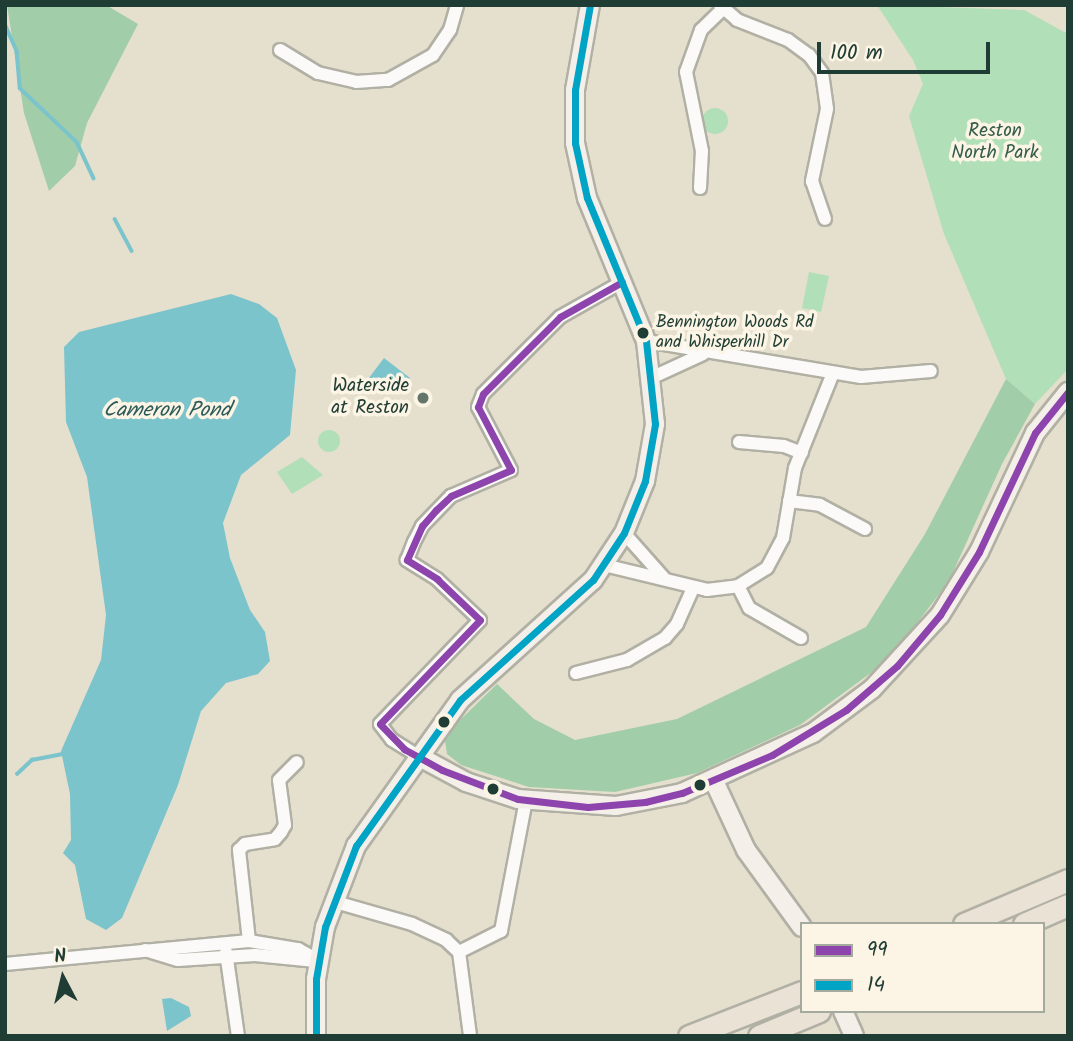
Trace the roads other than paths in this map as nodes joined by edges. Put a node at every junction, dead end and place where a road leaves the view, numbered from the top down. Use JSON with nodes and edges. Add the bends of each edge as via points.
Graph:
{"nodes":[{"id":1,"x":457,"y":5,"type":"edge"},
{"id":2,"x":590,"y":5,"type":"edge"},
{"id":3,"x":721,"y":7,"type":"edge"},
{"id":4,"x":280,"y":50,"type":"dead end"},
{"id":5,"x":700,"y":188,"type":"dead end"},
{"id":6,"x":825,"y":219,"type":"dead end"},
{"id":7,"x":622,"y":282,"type":"junction"},
{"id":8,"x":646,"y":341,"type":"junction"},
{"id":9,"x":704,"y":354,"type":"junction"},
{"id":10,"x":931,"y":371,"type":"dead end"},
{"id":11,"x":833,"y":373,"type":"junction"},
{"id":12,"x":653,"y":377,"type":"junction"},
{"id":13,"x":1068,"y":392,"type":"edge"},
{"id":14,"x":739,"y":442,"type":"dead end"},
{"id":15,"x":802,"y":453,"type":"junction"},
{"id":16,"x":789,"y":501,"type":"junction"},
{"id":17,"x":865,"y":528,"type":"dead end"},
{"id":18,"x":624,"y":533,"type":"junction"},
{"id":19,"x":604,"y":565,"type":"junction"},
{"id":20,"x":664,"y":578,"type":"junction"},
{"id":21,"x":738,"y":586,"type":"junction"},
{"id":22,"x":692,"y":590,"type":"junction"},
{"id":23,"x":802,"y":638,"type":"dead end"},
{"id":24,"x":576,"y":673,"type":"dead end"},
{"id":25,"x":418,"y":756,"type":"junction"},
{"id":26,"x":296,"y":762,"type":"dead end"},
{"id":27,"x":714,"y":781,"type":"junction"},
{"id":28,"x":526,"y":800,"type":"junction"},
{"id":29,"x":1068,"y":880,"type":"edge"},
{"id":30,"x":332,"y":901,"type":"junction"},
{"id":31,"x":1068,"y":905,"type":"edge"},
{"id":32,"x":969,"y":922,"type":"edge"},
{"id":33,"x":1029,"y":922,"type":"edge"},
{"id":34,"x":800,"y":924,"type":"edge"},
{"id":35,"x":248,"y":941,"type":"junction"},
{"id":36,"x":225,"y":951,"type":"junction"},
{"id":37,"x":458,"y":952,"type":"junction"},
{"id":38,"x":318,"y":960,"type":"junction"},
{"id":39,"x":5,"y":964,"type":"edge"},
{"id":40,"x":800,"y":993,"type":"edge"},
{"id":41,"x":814,"y":1013,"type":"edge"},
{"id":42,"x":844,"y":1013,"type":"edge"},
{"id":43,"x":238,"y":1036,"type":"edge"},
{"id":44,"x":316,"y":1036,"type":"edge"},
{"id":45,"x":470,"y":1036,"type":"edge"},
{"id":46,"x":689,"y":1036,"type":"edge"},
{"id":47,"x":760,"y":1036,"type":"edge"},
{"id":48,"x":854,"y":1036,"type":"edge"}],
"edges":[{"from":1,"to":4,"type":"street","via":[[450,30],[433,55],[388,80],[356,82],[318,74]]},
{"from":2,"to":7,"type":"street","via":[[575,90],[575,143],[587,198]]},
{"from":3,"to":5,"type":"street","via":[[701,30],[687,72],[702,151]]},
{"from":3,"to":6,"type":"street","via":[[737,20],[788,40],[809,55],[821,73],[827,108],[812,181]]},
{"from":7,"to":8,"type":"street"},
{"from":7,"to":25,"type":"street","via":[[560,317],[484,394],[478,407],[511,470],[451,496],[414,542],[407,560],[436,579],[480,620],[380,724],[392,740]]},
{"from":8,"to":9,"type":"street"},
{"from":8,"to":12,"type":"street"},
{"from":9,"to":11,"type":"street"},
{"from":9,"to":12,"type":"street"},
{"from":10,"to":11,"type":"street","via":[[861,377]]},
{"from":11,"to":15,"type":"street"},
{"from":12,"to":18,"type":"street","via":[[652,452]]},
{"from":13,"to":27,"type":"street","via":[[1035,433],[979,552],[920,640],[872,689],[813,733]]},
{"from":14,"to":15,"type":"street","via":[[784,446]]},
{"from":15,"to":16,"type":"street"},
{"from":16,"to":17,"type":"street","via":[[820,505]]},
{"from":16,"to":21,"type":"street","via":[[778,553],[766,568]]},
{"from":18,"to":19,"type":"street"},
{"from":18,"to":20,"type":"street"},
{"from":19,"to":20,"type":"street"},
{"from":19,"to":25,"type":"street","via":[[573,601],[481,678]]},
{"from":20,"to":22,"type":"street"},
{"from":21,"to":22,"type":"street"},
{"from":21,"to":23,"type":"street","via":[[749,608]]},
{"from":22,"to":24,"type":"street","via":[[677,624],[665,638],[627,660]]},
{"from":25,"to":28,"type":"street","via":[[466,782]]},
{"from":25,"to":30,"type":"street","via":[[356,846]]},
{"from":26,"to":35,"type":"street","via":[[279,780],[285,825],[281,832],[275,839],[245,844],[239,850]]},
{"from":27,"to":28,"type":"street","via":[[682,793],[616,806]]},
{"from":27,"to":34,"type":"street","via":[[746,850]]},
{"from":28,"to":37,"type":"street","via":[[501,931]]},
{"from":29,"to":32,"type":"main road"},
{"from":30,"to":37,"type":"street","via":[[412,924],[446,940]]},
{"from":30,"to":38,"type":"street"},
{"from":31,"to":33,"type":"main road"},
{"from":35,"to":36,"type":"street"},
{"from":35,"to":38,"type":"street","via":[[298,949]]},
{"from":36,"to":38,"type":"street"},
{"from":36,"to":39,"type":"street","via":[[141,948]]},
{"from":36,"to":43,"type":"street"},
{"from":37,"to":45,"type":"street"},
{"from":38,"to":44,"type":"street"},
{"from":40,"to":46,"type":"main road"},
{"from":41,"to":47,"type":"main road"},
{"from":42,"to":48,"type":"street"}]}
